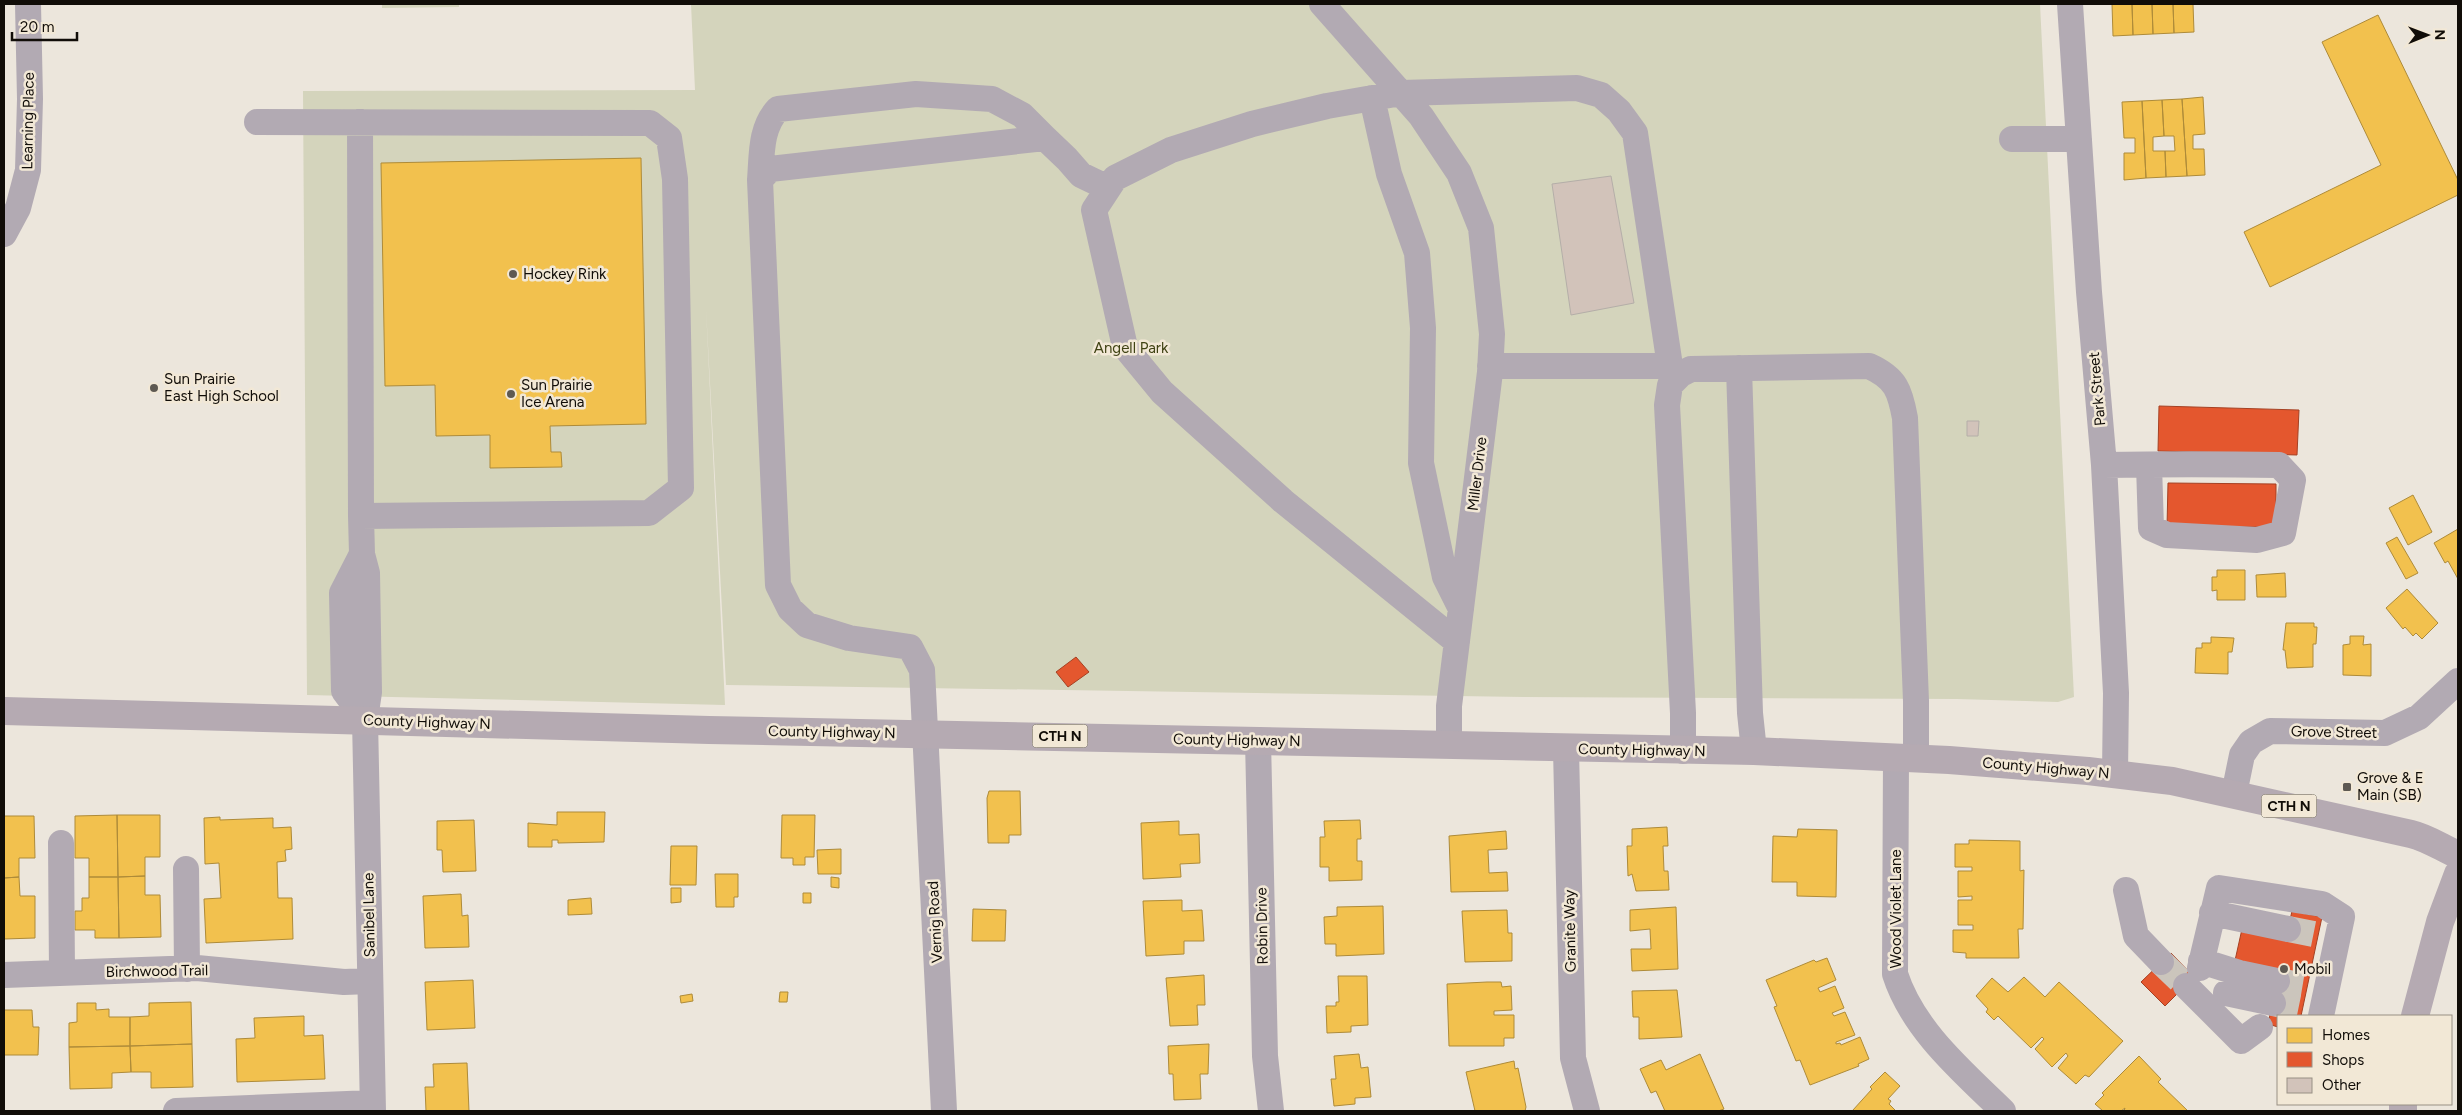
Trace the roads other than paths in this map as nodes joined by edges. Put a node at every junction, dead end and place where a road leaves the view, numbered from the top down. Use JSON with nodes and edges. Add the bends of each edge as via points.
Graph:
{"nodes":[{"id":1,"x":28,"y":4,"type":"edge"},
{"id":2,"x":1322,"y":4,"type":"edge"},
{"id":3,"x":2070,"y":4,"type":"edge"},
{"id":4,"x":1401,"y":93,"type":"junction"},
{"id":5,"x":1372,"y":98,"type":"junction"},
{"id":6,"x":257,"y":122,"type":"dead end"},
{"id":7,"x":360,"y":122,"type":"junction"},
{"id":8,"x":1045,"y":138,"type":"junction"},
{"id":9,"x":2012,"y":139,"type":"dead end"},
{"id":10,"x":2079,"y":139,"type":"junction"},
{"id":11,"x":760,"y":180,"type":"junction"},
{"id":12,"x":1108,"y":188,"type":"junction"},
{"id":13,"x":4,"y":234,"type":"edge"},
{"id":14,"x":1490,"y":366,"type":"junction"},
{"id":15,"x":1739,"y":368,"type":"junction"},
{"id":16,"x":2149,"y":465,"type":"junction"},
{"id":17,"x":2104,"y":466,"type":"junction"},
{"id":18,"x":361,"y":516,"type":"junction"},
{"id":19,"x":1461,"y":609,"type":"junction"},
{"id":20,"x":1458,"y":642,"type":"junction"},
{"id":21,"x":2458,"y":681,"type":"edge"},
{"id":22,"x":4,"y":711,"type":"edge"},
{"id":23,"x":365,"y":719,"type":"junction"},
{"id":24,"x":926,"y":733,"type":"junction"},
{"id":25,"x":1258,"y":740,"type":"junction"},
{"id":26,"x":1449,"y":745,"type":"junction"},
{"id":27,"x":1566,"y":749,"type":"junction"},
{"id":28,"x":1683,"y":751,"type":"junction"},
{"id":29,"x":1754,"y":751,"type":"junction"},
{"id":30,"x":1906,"y":758,"type":"junction"},
{"id":31,"x":2115,"y":774,"type":"junction"},
{"id":32,"x":2234,"y":794,"type":"junction"},
{"id":33,"x":61,"y":843,"type":"dead end"},
{"id":34,"x":2458,"y":855,"type":"edge"},
{"id":35,"x":186,"y":869,"type":"dead end"},
{"id":36,"x":2458,"y":874,"type":"edge"},
{"id":37,"x":2126,"y":890,"type":"dead end"},
{"id":38,"x":2212,"y":913,"type":"junction"},
{"id":39,"x":2288,"y":929,"type":"tunnel mouth"},
{"id":40,"x":2161,"y":962,"type":"tunnel mouth"},
{"id":41,"x":187,"y":969,"type":"junction"},
{"id":42,"x":2196,"y":971,"type":"junction"},
{"id":43,"x":62,"y":973,"type":"junction"},
{"id":44,"x":4,"y":975,"type":"edge"},
{"id":45,"x":370,"y":981,"type":"junction"},
{"id":46,"x":2226,"y":993,"type":"dead end"},
{"id":47,"x":2316,"y":1003,"type":"edge"},
{"id":48,"x":2414,"y":1015,"type":"edge"},
{"id":49,"x":2260,"y":1027,"type":"tunnel mouth"},
{"id":50,"x":372,"y":1107,"type":"edge"},
{"id":51,"x":176,"y":1111,"type":"edge"},
{"id":52,"x":944,"y":1111,"type":"edge"},
{"id":53,"x":1271,"y":1111,"type":"edge"},
{"id":54,"x":1587,"y":1111,"type":"edge"},
{"id":55,"x":2003,"y":1111,"type":"edge"}],
"edges":[{"from":1,"to":13,"type":"street","name":"Learning Place","via":[[28,170],[18,208]]},
{"from":2,"to":4,"type":"street","name":"Miller Drive"},
{"from":3,"to":10,"type":"street","name":"Park Street"},
{"from":4,"to":5,"type":"street"},
{"from":4,"to":14,"type":"street","name":"Miller Drive","via":[[1421,116],[1459,173],[1481,228],[1492,334]]},
{"from":4,"to":14,"type":"street","via":[[1577,88],[1600,95],[1635,133],[1670,366]]},
{"from":5,"to":12,"type":"street","via":[[1252,124],[1171,150],[1115,178]]},
{"from":5,"to":19,"type":"street","via":[[1389,174],[1417,254],[1423,328],[1421,464],[1445,577]]},
{"from":6,"to":7,"type":"street"},
{"from":7,"to":18,"type":"street"},
{"from":7,"to":18,"type":"street","via":[[650,123],[668,138],[675,179],[682,488],[649,513]]},
{"from":8,"to":11,"type":"street","via":[[770,169]]},
{"from":8,"to":11,"type":"street","via":[[1022,115],[992,99],[916,94],[778,109],[768,119],[763,138]]},
{"from":8,"to":12,"type":"street","via":[[1081,175]]},
{"from":9,"to":10,"type":"street"},
{"from":10,"to":17,"type":"street","name":"Park Street"},
{"from":11,"to":24,"type":"street","name":"Vernig Road","via":[[778,585],[790,609],[807,625],[848,638],[910,646],[922,670]]},
{"from":12,"to":20,"type":"street","via":[[1094,210],[1126,347],[1162,392],[1283,501]]},
{"from":14,"to":19,"type":"street","name":"Miller Drive"},
{"from":15,"to":28,"type":"street","name":"Wood Violet Lane","via":[[1691,369],[1681,374],[1670,385],[1666,405]]},
{"from":15,"to":29,"type":"street","via":[[1750,713]]},
{"from":15,"to":30,"type":"street","name":"Wood Violet Lane","via":[[1869,366],[1893,380],[1901,397],[1905,418],[1916,701]]},
{"from":16,"to":16,"type":"street","via":[[2279,465],[2293,480],[2283,533],[2257,540],[2167,535],[2151,528]]},
{"from":16,"to":17,"type":"street"},
{"from":17,"to":31,"type":"street","name":"Park Street","via":[[2116,693]]},
{"from":18,"to":23,"type":"street","via":[[362,554],[342,593],[344,691]]},
{"from":19,"to":20,"type":"street","name":"Miller Drive"},
{"from":20,"to":26,"type":"street","name":"Miller Drive","via":[[1448,706]]},
{"from":21,"to":32,"type":"street","name":"Grove Street","via":[[2420,717],[2385,733],[2270,731],[2251,742],[2242,755]]},
{"from":22,"to":23,"type":"main road","name":"County Highway N","number":"CTH N"},
{"from":23,"to":24,"type":"main road","name":"County Highway N","number":"CTH N"},
{"from":23,"to":45,"type":"street","name":"Sanibel Lane"},
{"from":24,"to":25,"type":"main road","name":"County Highway N","number":"CTH N"},
{"from":24,"to":52,"type":"street","name":"Vernig Road"},
{"from":25,"to":26,"type":"main road","name":"County Highway N","number":"CTH N"},
{"from":25,"to":53,"type":"street","name":"Robin Drive","via":[[1265,1056]]},
{"from":26,"to":27,"type":"main road","name":"County Highway N","number":"CTH N"},
{"from":27,"to":28,"type":"main road","name":"County Highway N","number":"CTH N"},
{"from":27,"to":54,"type":"street","name":"Granite Way","via":[[1573,1058]]},
{"from":28,"to":29,"type":"main road","name":"County Highway N","number":"CTH N"},
{"from":29,"to":30,"type":"main road","name":"County Highway N","number":"CTH N"},
{"from":30,"to":31,"type":"main road","name":"County Highway N","number":"CTH N"},
{"from":30,"to":55,"type":"street","name":"Wood Violet Lane","via":[[1895,974],[1902,995],[1935,1042]]},
{"from":31,"to":32,"type":"main road","name":"County Highway N","number":"CTH N","via":[[2172,781]]},
{"from":32,"to":34,"type":"main road","name":"County Highway N","number":"CTH N","via":[[2427,838]]},
{"from":33,"to":43,"type":"street"},
{"from":35,"to":41,"type":"street"},
{"from":36,"to":48,"type":"main road","via":[[2440,922]]},
{"from":37,"to":40,"type":"street","via":[[2136,936]]},
{"from":38,"to":39,"type":"street"},
{"from":38,"to":42,"type":"street"},
{"from":38,"to":47,"type":"street","via":[[2218,888],[2322,904],[2342,917],[2328,937]]},
{"from":41,"to":43,"type":"street","name":"Birchwood Trail"},
{"from":41,"to":45,"type":"street","name":"Birchwood Trail","via":[[344,982]]},
{"from":42,"to":46,"type":"street","via":[[2239,973],[2275,992]]},
{"from":42,"to":49,"type":"street","via":[[2241,1041]]},
{"from":43,"to":44,"type":"street","name":"Birchwood Trail"},
{"from":45,"to":50,"type":"street","name":"Sanibel Lane"},
{"from":50,"to":51,"type":"street"}]}
